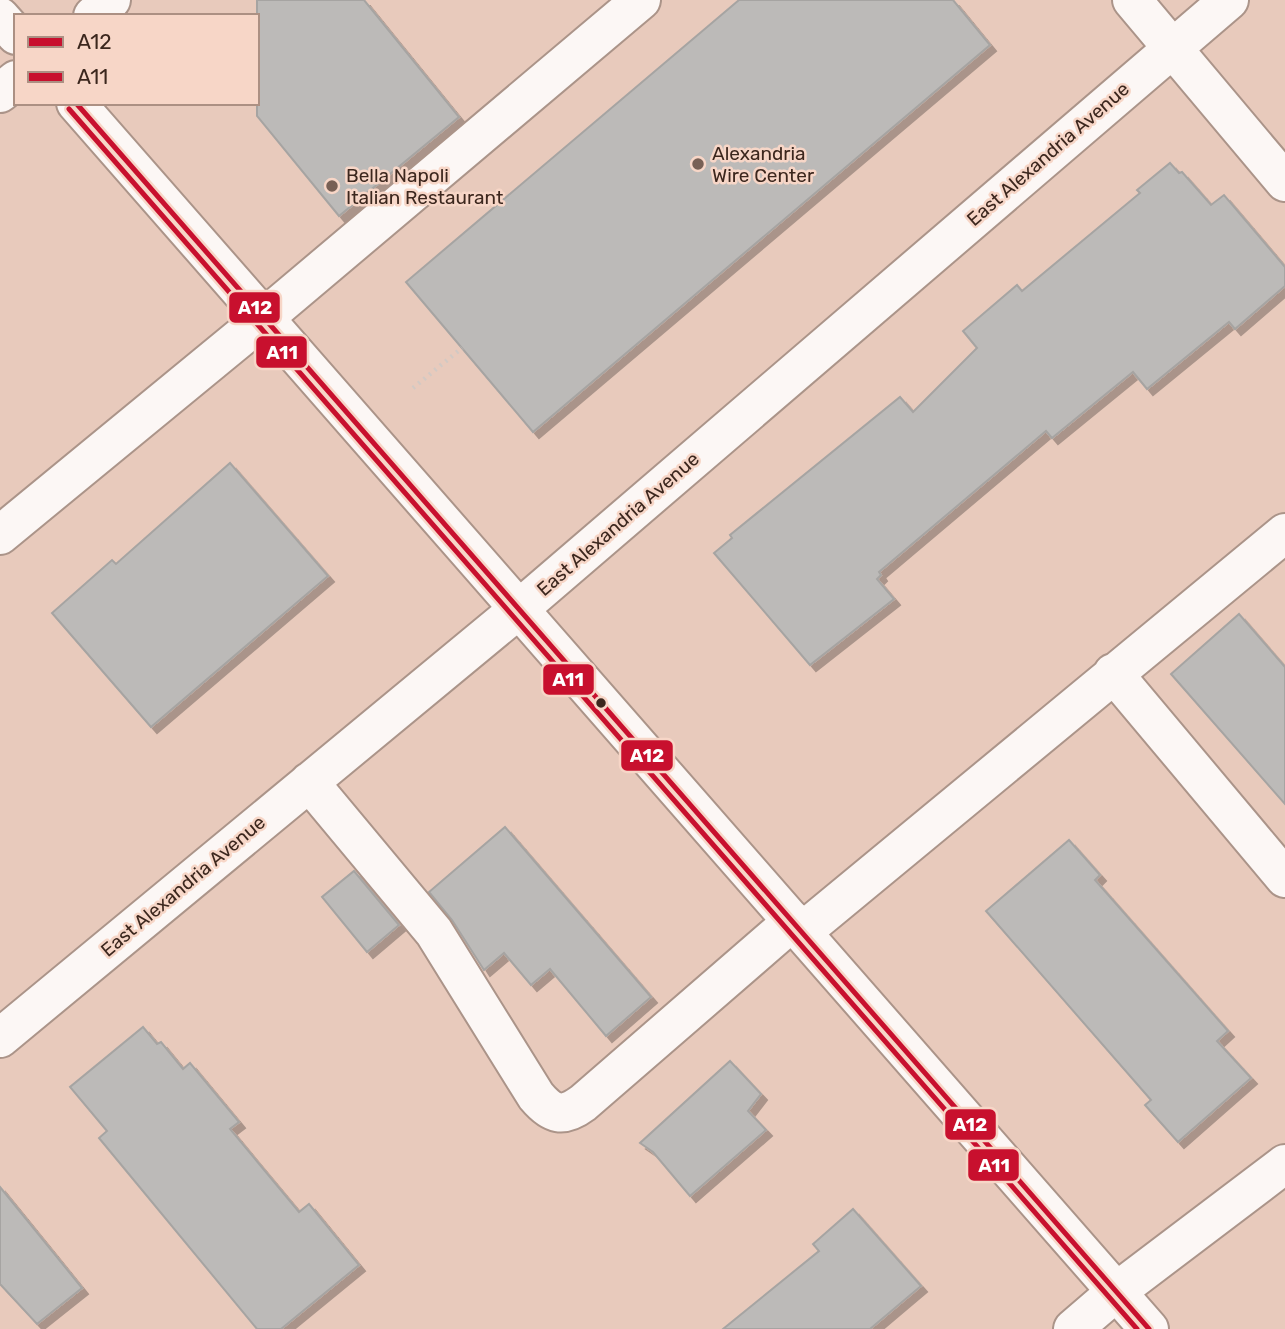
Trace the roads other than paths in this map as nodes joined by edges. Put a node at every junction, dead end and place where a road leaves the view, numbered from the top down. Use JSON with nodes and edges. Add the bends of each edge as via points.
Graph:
{"nodes":[{"id":1,"x":111,"y":0,"type":"edge"},
{"id":2,"x":641,"y":0,"type":"edge"},
{"id":3,"x":1132,"y":0,"type":"edge"},
{"id":4,"x":1229,"y":0,"type":"edge"},
{"id":5,"x":95,"y":14,"type":"edge"},
{"id":6,"x":0,"y":17,"type":"edge"},
{"id":7,"x":14,"y":33,"type":"edge"},
{"id":8,"x":1173,"y":47,"type":"junction"},
{"id":9,"x":14,"y":82,"type":"edge"},
{"id":10,"x":0,"y":93,"type":"edge"},
{"id":11,"x":78,"y":105,"type":"edge"},
{"id":12,"x":1285,"y":182,"type":"edge"},
{"id":13,"x":264,"y":317,"type":"junction"},
{"id":14,"x":1285,"y":533,"type":"edge"},
{"id":15,"x":0,"y":536,"type":"edge"},
{"id":16,"x":519,"y":609,"type":"junction"},
{"id":17,"x":1113,"y":673,"type":"junction"},
{"id":18,"x":309,"y":782,"type":"junction"},
{"id":19,"x":1285,"y":878,"type":"edge"},
{"id":20,"x":797,"y":926,"type":"junction"},
{"id":21,"x":0,"y":1038,"type":"edge"},
{"id":22,"x":1285,"y":1164,"type":"edge"},
{"id":23,"x":1116,"y":1292,"type":"junction"},
{"id":24,"x":1073,"y":1329,"type":"edge"},
{"id":25,"x":1149,"y":1329,"type":"edge"}],
"edges":[{"from":1,"to":5,"type":"street"},
{"from":2,"to":13,"type":"street"},
{"from":3,"to":8,"type":"street"},
{"from":4,"to":8,"type":"street","name":"East Alexandria Avenue"},
{"from":6,"to":7,"type":"street"},
{"from":8,"to":12,"type":"street"},
{"from":8,"to":16,"type":"street","name":"East Alexandria Avenue"},
{"from":9,"to":10,"type":"street"},
{"from":11,"to":13,"type":"street"},
{"from":13,"to":15,"type":"street"},
{"from":13,"to":16,"type":"street"},
{"from":14,"to":17,"type":"street"},
{"from":16,"to":18,"type":"street","name":"East Alexandria Avenue"},
{"from":16,"to":20,"type":"street"},
{"from":17,"to":19,"type":"street"},
{"from":17,"to":20,"type":"street"},
{"from":18,"to":20,"type":"street","via":[[434,932],[536,1096],[559,1113],[572,1111]]},
{"from":18,"to":21,"type":"street","name":"East Alexandria Avenue"},
{"from":20,"to":23,"type":"street"},
{"from":22,"to":23,"type":"street"},
{"from":23,"to":24,"type":"street"},
{"from":23,"to":25,"type":"street"}]}
